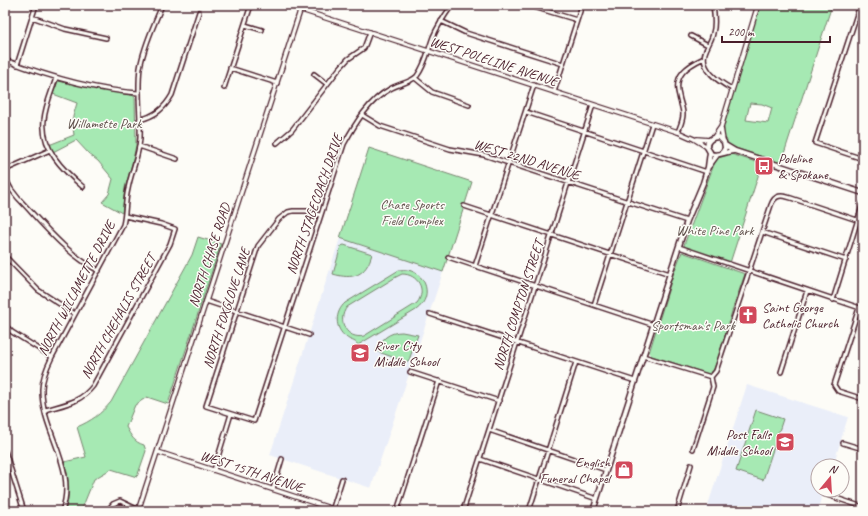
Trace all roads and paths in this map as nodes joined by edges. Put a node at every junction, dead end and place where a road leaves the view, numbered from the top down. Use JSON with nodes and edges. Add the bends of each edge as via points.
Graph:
{"nodes":[{"id":1,"x":36,"y":5,"type":"edge"},
{"id":2,"x":162,"y":5,"type":"edge"},
{"id":3,"x":251,"y":5,"type":"edge"},
{"id":4,"x":286,"y":5,"type":"edge"},
{"id":5,"x":302,"y":5,"type":"edge"},
{"id":6,"x":452,"y":5,"type":"edge"},
{"id":7,"x":527,"y":5,"type":"edge"},
{"id":8,"x":582,"y":5,"type":"edge"},
{"id":9,"x":713,"y":5,"type":"edge"},
{"id":10,"x":758,"y":5,"type":"edge"},
{"id":11,"x":860,"y":5,"type":"edge"},
{"id":12,"x":535,"y":6,"type":"edge"},
{"id":13,"x":300,"y":10,"type":"junction"},
{"id":14,"x":199,"y":12,"type":"dead end"},
{"id":15,"x":32,"y":17,"type":"junction"},
{"id":16,"x":577,"y":20,"type":"junction"},
{"id":17,"x":441,"y":21,"type":"junction"},
{"id":18,"x":245,"y":24,"type":"junction"},
{"id":19,"x":262,"y":30,"type":"dead end"},
{"id":20,"x":370,"y":32,"type":"junction"},
{"id":21,"x":691,"y":36,"type":"dead end"},
{"id":22,"x":106,"y":38,"type":"dead end"},
{"id":23,"x":708,"y":45,"type":"junction"},
{"id":24,"x":428,"y":51,"type":"junction"},
{"id":25,"x":704,"y":58,"type":"junction"},
{"id":26,"x":5,"y":60,"type":"edge"},
{"id":27,"x":563,"y":64,"type":"junction"},
{"id":28,"x":16,"y":65,"type":"junction"},
{"id":29,"x":230,"y":68,"type":"junction"},
{"id":30,"x":314,"y":74,"type":"dead end"},
{"id":31,"x":56,"y":78,"type":"junction"},
{"id":32,"x":415,"y":78,"type":"junction"},
{"id":33,"x":277,"y":84,"type":"junction"},
{"id":34,"x":327,"y":84,"type":"junction"},
{"id":35,"x":534,"y":85,"type":"junction"},
{"id":36,"x":224,"y":88,"type":"dead end"},
{"id":37,"x":732,"y":89,"type":"junction"},
{"id":38,"x":554,"y":92,"type":"junction"},
{"id":39,"x":138,"y":93,"type":"junction"},
{"id":40,"x":469,"y":105,"type":"dead end"},
{"id":41,"x":593,"y":105,"type":"junction"},
{"id":42,"x":526,"y":112,"type":"junction"},
{"id":43,"x":362,"y":115,"type":"junction"},
{"id":44,"x":139,"y":120,"type":"junction"},
{"id":45,"x":652,"y":124,"type":"junction"},
{"id":46,"x":721,"y":127,"type":"junction"},
{"id":47,"x":585,"y":131,"type":"junction"},
{"id":48,"x":678,"y":132,"type":"junction"},
{"id":49,"x":694,"y":138,"type":"junction"},
{"id":50,"x":712,"y":139,"type":"junction"},
{"id":51,"x":723,"y":140,"type":"junction"},
{"id":52,"x":277,"y":143,"type":"dead end"},
{"id":53,"x":725,"y":145,"type":"junction"},
{"id":54,"x":139,"y":146,"type":"junction"},
{"id":55,"x":707,"y":147,"type":"junction"},
{"id":56,"x":50,"y":150,"type":"junction"},
{"id":57,"x":644,"y":150,"type":"junction"},
{"id":58,"x":710,"y":152,"type":"junction"},
{"id":59,"x":735,"y":152,"type":"junction"},
{"id":60,"x":720,"y":154,"type":"junction"},
{"id":61,"x":177,"y":159,"type":"dead end"},
{"id":62,"x":863,"y":159,"type":"edge"},
{"id":63,"x":510,"y":163,"type":"junction"},
{"id":64,"x":5,"y":170,"type":"edge"},
{"id":65,"x":708,"y":170,"type":"junction"},
{"id":66,"x":5,"y":178,"type":"edge"},
{"id":67,"x":569,"y":183,"type":"junction"},
{"id":68,"x":83,"y":187,"type":"dead end"},
{"id":69,"x":863,"y":193,"type":"edge"},
{"id":70,"x":627,"y":201,"type":"junction"},
{"id":71,"x":863,"y":203,"type":"edge"},
{"id":72,"x":464,"y":206,"type":"dead end"},
{"id":73,"x":320,"y":215,"type":"junction"},
{"id":74,"x":125,"y":216,"type":"junction"},
{"id":75,"x":492,"y":216,"type":"junction"},
{"id":76,"x":858,"y":220,"type":"junction"},
{"id":77,"x":688,"y":221,"type":"junction"},
{"id":78,"x":863,"y":222,"type":"edge"},
{"id":79,"x":762,"y":232,"type":"junction"},
{"id":80,"x":552,"y":235,"type":"junction"},
{"id":81,"x":679,"y":247,"type":"junction"},
{"id":82,"x":611,"y":255,"type":"junction"},
{"id":83,"x":5,"y":256,"type":"edge"},
{"id":84,"x":448,"y":257,"type":"dead end"},
{"id":85,"x":846,"y":260,"type":"junction"},
{"id":86,"x":476,"y":266,"type":"junction"},
{"id":87,"x":99,"y":271,"type":"junction"},
{"id":88,"x":749,"y":271,"type":"junction"},
{"id":89,"x":670,"y":274,"type":"junction"},
{"id":90,"x":536,"y":286,"type":"junction"},
{"id":91,"x":807,"y":291,"type":"junction"},
{"id":92,"x":833,"y":300,"type":"junction"},
{"id":93,"x":206,"y":301,"type":"junction"},
{"id":94,"x":594,"y":306,"type":"junction"},
{"id":95,"x":859,"y":308,"type":"junction"},
{"id":96,"x":863,"y":309,"type":"edge"},
{"id":97,"x":237,"y":311,"type":"junction"},
{"id":98,"x":75,"y":314,"type":"junction"},
{"id":99,"x":430,"y":314,"type":"dead end"},
{"id":100,"x":5,"y":325,"type":"edge"},
{"id":101,"x":654,"y":325,"type":"junction"},
{"id":102,"x":284,"y":326,"type":"junction"},
{"id":103,"x":309,"y":335,"type":"dead end"},
{"id":104,"x":518,"y":343,"type":"junction"},
{"id":105,"x":643,"y":356,"type":"junction"},
{"id":106,"x":52,"y":357,"type":"junction"},
{"id":107,"x":576,"y":362,"type":"junction"},
{"id":108,"x":410,"y":372,"type":"dead end"},
{"id":109,"x":781,"y":372,"type":"dead end"},
{"id":110,"x":711,"y":377,"type":"junction"},
{"id":111,"x":439,"y":381,"type":"junction"},
{"id":112,"x":635,"y":381,"type":"junction"},
{"id":113,"x":863,"y":399,"type":"edge"},
{"id":114,"x":499,"y":401,"type":"junction"},
{"id":115,"x":45,"y":410,"type":"junction"},
{"id":116,"x":231,"y":414,"type":"junction"},
{"id":117,"x":489,"y":430,"type":"junction"},
{"id":118,"x":843,"y":443,"type":"dead end"},
{"id":119,"x":693,"y":450,"type":"dead end"},
{"id":120,"x":863,"y":450,"type":"edge"},
{"id":121,"x":5,"y":451,"type":"edge"},
{"id":122,"x":548,"y":451,"type":"junction"},
{"id":123,"x":158,"y":452,"type":"junction"},
{"id":124,"x":282,"y":459,"type":"dead end"},
{"id":125,"x":480,"y":459,"type":"junction"},
{"id":126,"x":691,"y":465,"type":"dead end"},
{"id":127,"x":214,"y":470,"type":"junction"},
{"id":128,"x":606,"y":470,"type":"junction"},
{"id":129,"x":342,"y":479,"type":"dead end"},
{"id":130,"x":539,"y":480,"type":"junction"},
{"id":131,"x":273,"y":490,"type":"junction"},
{"id":132,"x":836,"y":498,"type":"edge"},
{"id":133,"x":597,"y":499,"type":"junction"},
{"id":134,"x":863,"y":507,"type":"edge"},
{"id":135,"x":332,"y":510,"type":"edge"},
{"id":136,"x":24,"y":511,"type":"edge"},
{"id":137,"x":62,"y":511,"type":"edge"},
{"id":138,"x":107,"y":511,"type":"edge"},
{"id":139,"x":139,"y":511,"type":"edge"},
{"id":140,"x":339,"y":511,"type":"edge"},
{"id":141,"x":397,"y":511,"type":"edge"},
{"id":142,"x":463,"y":511,"type":"edge"},
{"id":143,"x":529,"y":511,"type":"edge"},
{"id":144,"x":593,"y":511,"type":"edge"},
{"id":145,"x":677,"y":511,"type":"edge"}],
"edges":[{"from":1,"to":15,"type":"street"},
{"from":2,"to":39,"type":"street","name":"NORTH WILLAMETTE DRIVE","via":[[143,54]]},
{"from":3,"to":18,"type":"street"},
{"from":4,"to":13,"type":"street","name":"WEST POLELINE AVENUE"},
{"from":5,"to":13,"type":"street","name":"NORTH CHASE ROAD"},
{"from":6,"to":17,"type":"street"},
{"from":7,"to":12,"type":"street"},
{"from":8,"to":16,"type":"street"},
{"from":9,"to":23,"type":"street","via":[[714,30]]},
{"from":10,"to":37,"type":"street"},
{"from":11,"to":62,"type":"street","via":[[814,143]]},
{"from":12,"to":16,"type":"street"},
{"from":13,"to":20,"type":"street","name":"WEST POLELINE AVENUE"},
{"from":13,"to":33,"type":"street","name":"NORTH CHASE ROAD"},
{"from":14,"to":44,"type":"street","via":[[168,104],[160,112]]},
{"from":15,"to":22,"type":"street","via":[[65,29]]},
{"from":15,"to":28,"type":"street"},
{"from":16,"to":27,"type":"street"},
{"from":17,"to":24,"type":"street"},
{"from":17,"to":27,"type":"street","via":[[466,33]]},
{"from":18,"to":19,"type":"street"},
{"from":18,"to":29,"type":"street"},
{"from":20,"to":24,"type":"street","name":"WEST POLELINE AVENUE"},
{"from":20,"to":34,"type":"street","via":[[364,48],[348,60]]},
{"from":21,"to":23,"type":"street"},
{"from":23,"to":25,"type":"street"},
{"from":24,"to":32,"type":"street"},
{"from":24,"to":35,"type":"street","name":"WEST POLELINE AVENUE"},
{"from":25,"to":37,"type":"street","via":[[715,79]]},
{"from":25,"to":48,"type":"street","via":[[684,71],[678,79],[677,88],[683,112]]},
{"from":26,"to":28,"type":"street"},
{"from":27,"to":38,"type":"street"},
{"from":28,"to":31,"type":"street"},
{"from":29,"to":33,"type":"street"},
{"from":29,"to":36,"type":"street"},
{"from":30,"to":34,"type":"street"},
{"from":31,"to":39,"type":"street"},
{"from":31,"to":56,"type":"street","via":[[44,119]]},
{"from":32,"to":40,"type":"street","via":[[432,92]]},
{"from":32,"to":43,"type":"street","name":"NORTH STAGECOACH DRIVE","via":[[379,95]]},
{"from":33,"to":93,"type":"street","name":"NORTH CHASE ROAD"},
{"from":34,"to":52,"type":"street","via":[[292,130]]},
{"from":35,"to":38,"type":"street","name":"WEST POLELINE AVENUE"},
{"from":35,"to":42,"type":"street"},
{"from":37,"to":46,"type":"street"},
{"from":38,"to":41,"type":"street","name":"WEST POLELINE AVENUE"},
{"from":39,"to":44,"type":"street","name":"NORTH WILLAMETTE DRIVE"},
{"from":41,"to":45,"type":"street","name":"WEST POLELINE AVENUE"},
{"from":41,"to":47,"type":"street","name":"NORTH COMPTON STREET"},
{"from":42,"to":47,"type":"street"},
{"from":42,"to":63,"type":"street"},
{"from":43,"to":63,"type":"street","name":"WEST 22ND AVENUE","via":[[380,126],[450,149],[476,152]]},
{"from":43,"to":73,"type":"street","name":"NORTH STAGECOACH DRIVE","via":[[344,144]]},
{"from":44,"to":54,"type":"street","name":"NORTH WILLAMETTE DRIVE"},
{"from":45,"to":48,"type":"street","name":"WEST POLELINE AVENUE"},
{"from":45,"to":57,"type":"street"},
{"from":46,"to":50,"type":"street"},
{"from":46,"to":51,"type":"street"},
{"from":47,"to":57,"type":"street"},
{"from":47,"to":67,"type":"street","name":"NORTH COMPTON STREET"},
{"from":48,"to":49,"type":"street","name":"WEST POLELINE AVENUE"},
{"from":49,"to":50,"type":"street","name":"WEST POLELINE AVENUE"},
{"from":49,"to":55,"type":"street","name":"WEST POLELINE AVENUE"},
{"from":50,"to":51,"type":"main road","via":[[719,137]]},
{"from":50,"to":55,"type":"main road"},
{"from":51,"to":53,"type":"main road"},
{"from":53,"to":59,"type":"main road"},
{"from":53,"to":60,"type":"main road"},
{"from":54,"to":61,"type":"street"},
{"from":54,"to":74,"type":"street","name":"NORTH WILLAMETTE DRIVE","via":[[128,188]]},
{"from":55,"to":58,"type":"main road"},
{"from":56,"to":64,"type":"street"},
{"from":56,"to":68,"type":"street","via":[[62,168]]},
{"from":57,"to":65,"type":"street"},
{"from":57,"to":70,"type":"street"},
{"from":58,"to":60,"type":"main road"},
{"from":58,"to":65,"type":"main road"},
{"from":59,"to":60,"type":"main road"},
{"from":59,"to":69,"type":"main road"},
{"from":60,"to":65,"type":"main road"},
{"from":63,"to":67,"type":"street","name":"WEST 22ND AVENUE"},
{"from":63,"to":75,"type":"street"},
{"from":65,"to":77,"type":"main road"},
{"from":66,"to":87,"type":"street","via":[[18,198],[70,252]]},
{"from":67,"to":70,"type":"street","name":"WEST 22ND AVENUE"},
{"from":67,"to":80,"type":"street","name":"NORTH COMPTON STREET"},
{"from":70,"to":77,"type":"street","name":"WEST 22ND AVENUE"},
{"from":70,"to":82,"type":"street"},
{"from":71,"to":76,"type":"street"},
{"from":72,"to":75,"type":"street"},
{"from":73,"to":97,"type":"street","name":"NORTH FOXGLOVE LANE","via":[[293,211],[279,219],[258,246]]},
{"from":73,"to":102,"type":"street","name":"NORTH STAGECOACH DRIVE"},
{"from":74,"to":87,"type":"street","name":"NORTH WILLAMETTE DRIVE","via":[[121,230]]},
{"from":74,"to":115,"type":"street","name":"NORTH CHEHALIS STREET","via":[[175,229],[170,244],[93,386],[83,397]]},
{"from":75,"to":80,"type":"street"},
{"from":75,"to":86,"type":"street"},
{"from":76,"to":78,"type":"street"},
{"from":76,"to":79,"type":"street","via":[[791,198],[777,196],[772,202]]},
{"from":76,"to":85,"type":"street"},
{"from":77,"to":81,"type":"main road"},
{"from":79,"to":85,"type":"street"},
{"from":79,"to":88,"type":"street"},
{"from":80,"to":82,"type":"street"},
{"from":80,"to":90,"type":"street","name":"NORTH COMPTON STREET"},
{"from":81,"to":88,"type":"street"},
{"from":81,"to":89,"type":"main road"},
{"from":82,"to":89,"type":"street"},
{"from":82,"to":94,"type":"street"},
{"from":83,"to":98,"type":"street","via":[[38,290]]},
{"from":84,"to":86,"type":"street"},
{"from":85,"to":92,"type":"street"},
{"from":86,"to":90,"type":"street"},
{"from":87,"to":98,"type":"street","name":"NORTH WILLAMETTE DRIVE"},
{"from":88,"to":91,"type":"street"},
{"from":88,"to":110,"type":"street","via":[[716,371]]},
{"from":89,"to":101,"type":"main road"},
{"from":90,"to":94,"type":"street"},
{"from":90,"to":104,"type":"street","name":"NORTH COMPTON STREET"},
{"from":91,"to":92,"type":"street"},
{"from":91,"to":109,"type":"street"},
{"from":92,"to":95,"type":"street"},
{"from":93,"to":97,"type":"street"},
{"from":93,"to":123,"type":"street","name":"NORTH CHASE ROAD"},
{"from":94,"to":101,"type":"street"},
{"from":95,"to":96,"type":"street"},
{"from":95,"to":113,"type":"street","via":[[835,387],[838,391]]},
{"from":97,"to":102,"type":"street"},
{"from":97,"to":116,"type":"street","name":"NORTH FOXGLOVE LANE","via":[[206,406]]},
{"from":98,"to":106,"type":"street","name":"NORTH WILLAMETTE DRIVE"},
{"from":99,"to":104,"type":"street"},
{"from":100,"to":106,"type":"street"},
{"from":101,"to":105,"type":"main road"},
{"from":102,"to":103,"type":"street"},
{"from":102,"to":116,"type":"street","name":"NORTH STAGECOACH DRIVE","via":[[254,421]]},
{"from":104,"to":107,"type":"street"},
{"from":104,"to":114,"type":"street","name":"NORTH COMPTON STREET"},
{"from":105,"to":110,"type":"street"},
{"from":105,"to":112,"type":"main road"},
{"from":106,"to":115,"type":"street","name":"NORTH WILLAMETTE DRIVE","via":[[43,383],[42,397]]},
{"from":107,"to":112,"type":"street"},
{"from":107,"to":122,"type":"street"},
{"from":108,"to":111,"type":"street"},
{"from":110,"to":119,"type":"street","via":[[713,387]]},
{"from":111,"to":114,"type":"street"},
{"from":111,"to":141,"type":"street"},
{"from":112,"to":128,"type":"main road"},
{"from":114,"to":117,"type":"street","name":"NORTH COMPTON STREET"},
{"from":115,"to":137,"type":"street","name":"NORTH WILLAMETTE DRIVE","via":[[65,472],[66,498]]},
{"from":116,"to":127,"type":"street"},
{"from":117,"to":122,"type":"street"},
{"from":117,"to":125,"type":"street","name":"NORTH COMPTON STREET"},
{"from":118,"to":120,"type":"street"},
{"from":121,"to":136,"type":"street"},
{"from":122,"to":128,"type":"street"},
{"from":122,"to":130,"type":"street"},
{"from":123,"to":127,"type":"street","name":"WEST 15TH AVENUE"},
{"from":123,"to":139,"type":"street","name":"NORTH CHASE ROAD"},
{"from":124,"to":131,"type":"street"},
{"from":125,"to":130,"type":"street"},
{"from":125,"to":142,"type":"street","name":"NORTH COMPTON STREET"},
{"from":126,"to":145,"type":"street"},
{"from":127,"to":131,"type":"street","name":"WEST 15TH AVENUE"},
{"from":128,"to":133,"type":"main road"},
{"from":129,"to":135,"type":"street"},
{"from":130,"to":133,"type":"street"},
{"from":130,"to":143,"type":"street"},
{"from":131,"to":135,"type":"street","name":"WEST 15TH AVENUE"},
{"from":132,"to":134,"type":"street"},
{"from":133,"to":144,"type":"main road"},
{"from":135,"to":140,"type":"street","name":"WEST 15TH AVENUE"},
{"from":138,"to":139,"type":"street","via":[[120,501]]}]}
